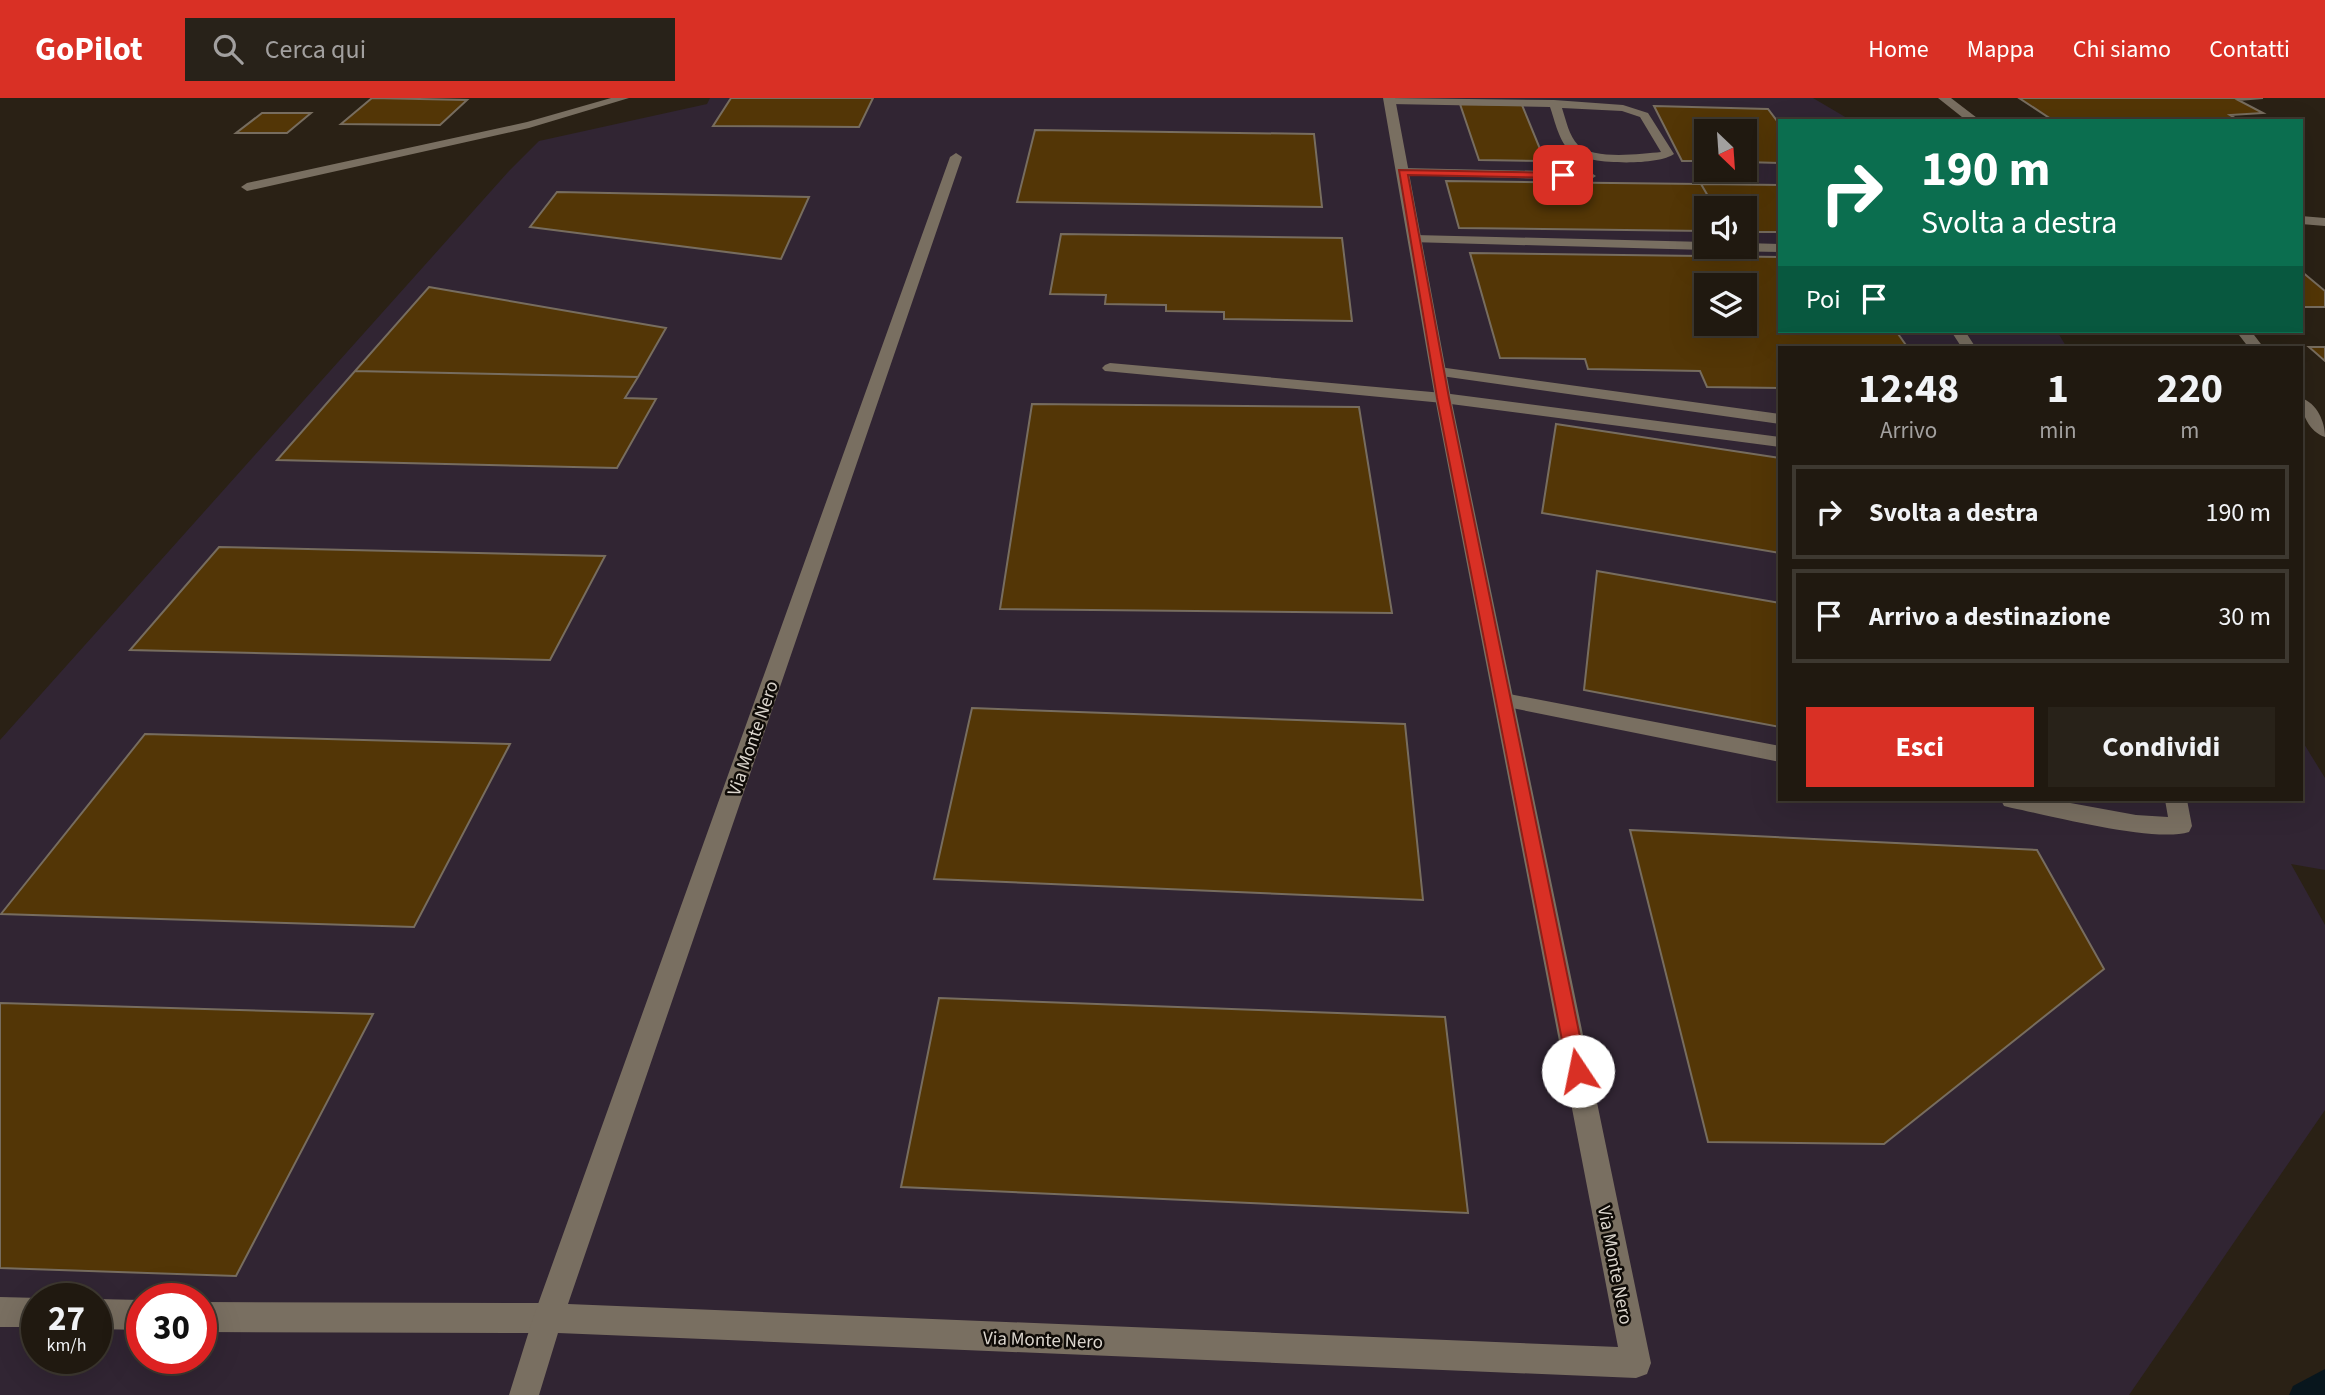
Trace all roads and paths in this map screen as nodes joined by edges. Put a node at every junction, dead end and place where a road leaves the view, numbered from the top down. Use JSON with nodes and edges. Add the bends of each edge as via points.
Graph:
{"nodes":[{"id":1,"x":623,"y":98,"type":"edge"},
{"id":2,"x":1944,"y":98,"type":"edge"},
{"id":3,"x":1390,"y":99,"type":"edge"},
{"id":4,"x":1554,"y":103,"type":"junction"},
{"id":5,"x":1972,"y":119,"type":"edge"},
{"id":6,"x":956,"y":157,"type":"dead end"},
{"id":7,"x":1403,"y":172,"type":"junction"},
{"id":8,"x":1590,"y":176,"type":"dead end"},
{"id":9,"x":247,"y":187,"type":"dead end"},
{"id":10,"x":2303,"y":220,"type":"edge"},
{"id":11,"x":2325,"y":222,"type":"edge"},
{"id":12,"x":1415,"y":239,"type":"junction"},
{"id":13,"x":1694,"y":246,"type":"edge"},
{"id":14,"x":1757,"y":248,"type":"edge"},
{"id":15,"x":1778,"y":248,"type":"edge"},
{"id":16,"x":1111,"y":368,"type":"dead end"},
{"id":17,"x":1439,"y":372,"type":"junction"},
{"id":18,"x":1443,"y":398,"type":"junction"},
{"id":19,"x":2303,"y":404,"type":"edge"},
{"id":20,"x":1778,"y":419,"type":"edge"},
{"id":21,"x":2325,"y":432,"type":"edge"},
{"id":22,"x":1778,"y":442,"type":"edge"},
{"id":23,"x":1504,"y":700,"type":"junction"},
{"id":24,"x":1778,"y":754,"type":"edge"},
{"id":25,"x":2017,"y":801,"type":"edge"},
{"id":26,"x":2176,"y":801,"type":"edge"},
{"id":27,"x":0,"y":1312,"type":"edge"},
{"id":28,"x":21,"y":1312,"type":"edge"},
{"id":29,"x":217,"y":1317,"type":"edge"},
{"id":30,"x":548,"y":1318,"type":"junction"},
{"id":31,"x":524,"y":1395,"type":"edge"}],
"edges":[{"from":1,"to":9,"type":"street","via":[[529,125]]},
{"from":2,"to":5,"type":"street"},
{"from":3,"to":4,"type":"street"},
{"from":3,"to":7,"type":"street","name":"Via Monte Nero"},
{"from":4,"to":4,"type":"street","via":[[1623,107],[1644,115],[1668,154],[1587,156],[1572,148]]},
{"from":6,"to":30,"type":"street","name":"Via Monte Nero"},
{"from":7,"to":8,"type":"street"},
{"from":7,"to":12,"type":"street","name":"Via Monte Nero"},
{"from":10,"to":11,"type":"street"},
{"from":12,"to":13,"type":"street"},
{"from":12,"to":17,"type":"street","name":"Via Monte Nero"},
{"from":14,"to":15,"type":"street"},
{"from":16,"to":18,"type":"street"},
{"from":17,"to":18,"type":"street","name":"Via Monte Nero"},
{"from":17,"to":20,"type":"street"},
{"from":18,"to":22,"type":"street"},
{"from":18,"to":23,"type":"street","name":"Via Monte Nero"},
{"from":19,"to":21,"type":"street"},
{"from":23,"to":24,"type":"street"},
{"from":23,"to":30,"type":"street","name":"Via Monte Nero","via":[[1636,1363]]},
{"from":25,"to":26,"type":"street","via":[[2136,824],[2181,826]]},
{"from":27,"to":28,"type":"street"},
{"from":29,"to":30,"type":"street"},
{"from":30,"to":31,"type":"street","name":"Via Monte Nero"}]}
